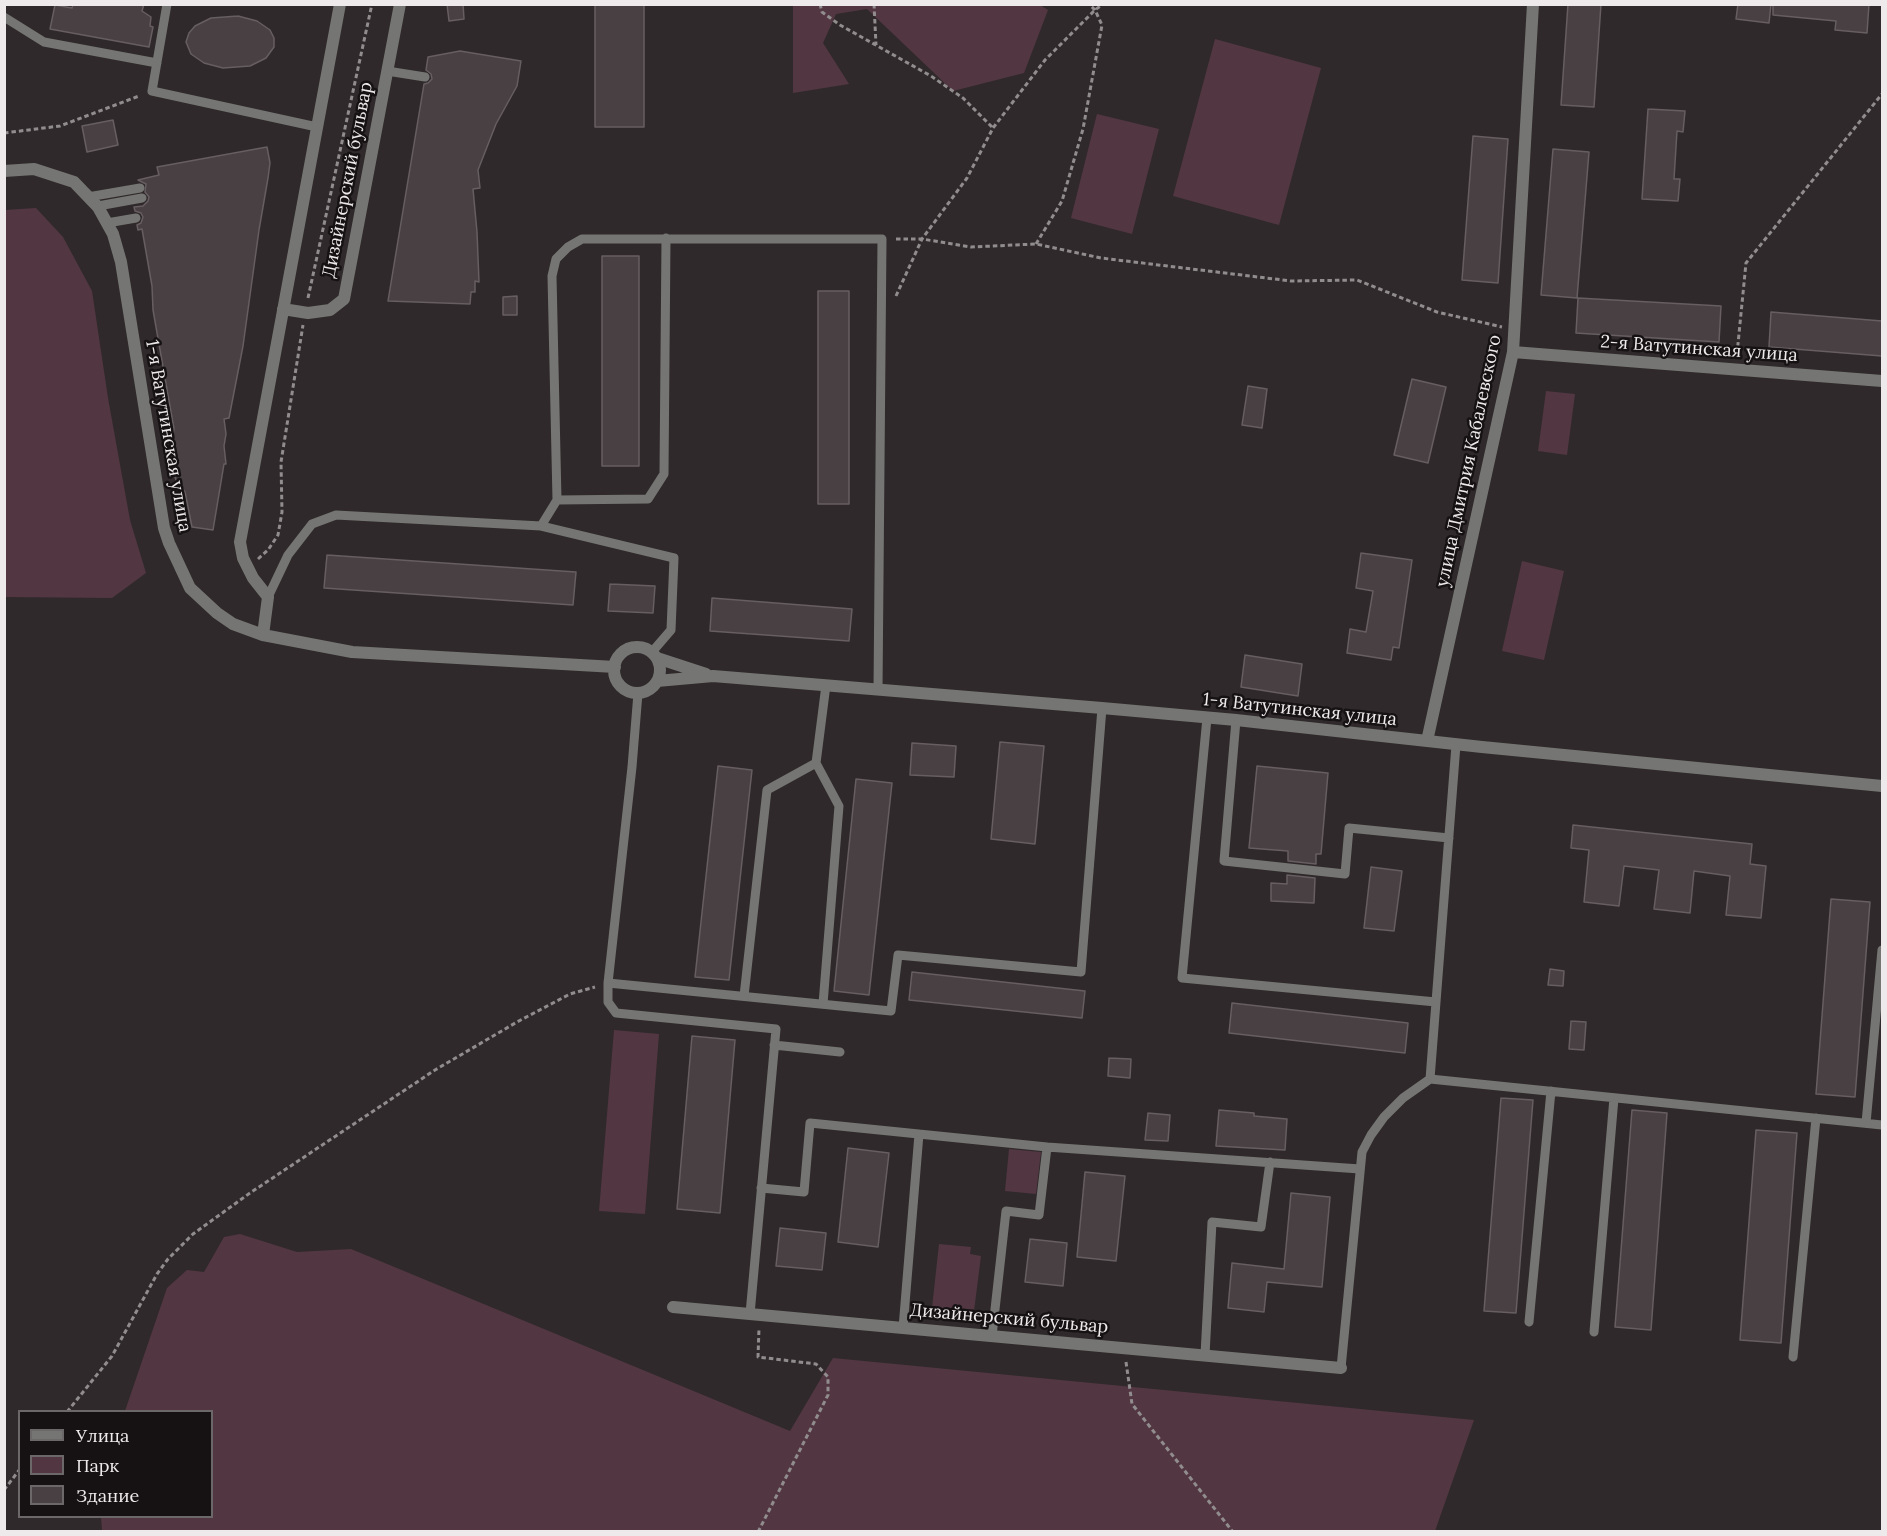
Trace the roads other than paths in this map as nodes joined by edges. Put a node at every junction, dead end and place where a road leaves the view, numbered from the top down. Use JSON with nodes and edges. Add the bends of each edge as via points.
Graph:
{"nodes":[{"id":1,"x":167,"y":4,"type":"edge"},
{"id":2,"x":340,"y":4,"type":"edge"},
{"id":3,"x":400,"y":4,"type":"edge"},
{"id":4,"x":1533,"y":4,"type":"edge"},
{"id":5,"x":4,"y":18,"type":"edge"},
{"id":6,"x":157,"y":63,"type":"junction"},
{"id":7,"x":387,"y":70,"type":"junction"},
{"id":8,"x":425,"y":77,"type":"dead end"},
{"id":9,"x":317,"y":127,"type":"junction"},
{"id":10,"x":4,"y":171,"type":"edge"},
{"id":11,"x":140,"y":188,"type":"dead end"},
{"id":12,"x":88,"y":197,"type":"junction"},
{"id":13,"x":141,"y":198,"type":"dead end"},
{"id":14,"x":98,"y":206,"type":"junction"},
{"id":15,"x":136,"y":218,"type":"dead end"},
{"id":16,"x":107,"y":224,"type":"junction"},
{"id":17,"x":666,"y":238,"type":"junction"},
{"id":18,"x":283,"y":309,"type":"junction"},
{"id":19,"x":1513,"y":352,"type":"junction"},
{"id":20,"x":1882,"y":381,"type":"edge"},
{"id":21,"x":557,"y":500,"type":"junction"},
{"id":22,"x":541,"y":525,"type":"junction"},
{"id":23,"x":268,"y":597,"type":"junction"},
{"id":24,"x":263,"y":635,"type":"junction"},
{"id":25,"x":654,"y":655,"type":"junction"},
{"id":26,"x":615,"y":667,"type":"junction"},
{"id":27,"x":713,"y":676,"type":"junction"},
{"id":28,"x":657,"y":681,"type":"junction"},
{"id":29,"x":826,"y":685,"type":"junction"},
{"id":30,"x":878,"y":690,"type":"junction"},
{"id":31,"x":638,"y":693,"type":"junction"},
{"id":32,"x":1102,"y":708,"type":"junction"},
{"id":33,"x":1207,"y":718,"type":"junction"},
{"id":34,"x":1236,"y":720,"type":"junction"},
{"id":35,"x":1427,"y":741,"type":"junction"},
{"id":36,"x":1456,"y":745,"type":"junction"},
{"id":37,"x":816,"y":763,"type":"junction"},
{"id":38,"x":1882,"y":786,"type":"edge"},
{"id":39,"x":1449,"y":838,"type":"junction"},
{"id":40,"x":1882,"y":950,"type":"edge"},
{"id":41,"x":608,"y":983,"type":"junction"},
{"id":42,"x":744,"y":996,"type":"junction"},
{"id":43,"x":1436,"y":1002,"type":"junction"},
{"id":44,"x":823,"y":1004,"type":"junction"},
{"id":45,"x":774,"y":1045,"type":"junction"},
{"id":46,"x":840,"y":1052,"type":"dead end"},
{"id":47,"x":1430,"y":1079,"type":"junction"},
{"id":48,"x":1551,"y":1091,"type":"junction"},
{"id":49,"x":1614,"y":1098,"type":"junction"},
{"id":50,"x":1816,"y":1118,"type":"junction"},
{"id":51,"x":1866,"y":1123,"type":"junction"},
{"id":52,"x":1882,"y":1125,"type":"edge"},
{"id":53,"x":919,"y":1134,"type":"junction"},
{"id":54,"x":1047,"y":1147,"type":"junction"},
{"id":55,"x":1269,"y":1162,"type":"junction"},
{"id":56,"x":1360,"y":1169,"type":"junction"},
{"id":57,"x":761,"y":1188,"type":"junction"},
{"id":58,"x":673,"y":1306,"type":"dead end"},
{"id":59,"x":755,"y":1314,"type":"junction"},
{"id":60,"x":1529,"y":1322,"type":"dead end"},
{"id":61,"x":903,"y":1328,"type":"junction"},
{"id":62,"x":1594,"y":1332,"type":"dead end"},
{"id":63,"x":992,"y":1336,"type":"junction"},
{"id":64,"x":1205,"y":1355,"type":"junction"},
{"id":65,"x":1793,"y":1357,"type":"dead end"},
{"id":66,"x":1341,"y":1368,"type":"joint"}],
"edges":[{"from":1,"to":6,"type":"lane"},
{"from":2,"to":9,"type":"street"},
{"from":3,"to":7,"type":"street","name":"Дизайнерский бульвар"},
{"from":4,"to":19,"type":"street","name":"улица Дмитрия Кабалевского"},
{"from":5,"to":6,"type":"lane","via":[[44,42]]},
{"from":6,"to":9,"type":"lane","via":[[152,91]]},
{"from":7,"to":8,"type":"lane"},
{"from":7,"to":18,"type":"street","name":"Дизайнерский бульвар","via":[[344,299],[330,310],[304,313]]},
{"from":9,"to":18,"type":"street"},
{"from":10,"to":12,"type":"street","name":"1-я Ватутинская улица","via":[[44,172],[74,182]]},
{"from":11,"to":12,"type":"lane"},
{"from":12,"to":14,"type":"street","name":"1-я Ватутинская улица"},
{"from":13,"to":14,"type":"lane"},
{"from":14,"to":16,"type":"street","name":"1-я Ватутинская улица"},
{"from":15,"to":16,"type":"lane"},
{"from":16,"to":24,"type":"street","name":"1-я Ватутинская улица","via":[[121,262],[169,543],[190,588],[233,624]]},
{"from":17,"to":21,"type":"lane","via":[[664,474],[648,499]]},
{"from":17,"to":21,"type":"lane","via":[[582,239],[556,259],[552,276]]},
{"from":17,"to":30,"type":"lane","via":[[882,239]]},
{"from":18,"to":23,"type":"street","via":[[240,542],[253,578]]},
{"from":19,"to":20,"type":"street","name":"2-я Ватутинская улица"},
{"from":19,"to":35,"type":"street","name":"улица Дмитрия Кабалевского"},
{"from":21,"to":22,"type":"lane"},
{"from":22,"to":23,"type":"lane","via":[[336,515],[312,524],[288,555]]},
{"from":22,"to":25,"type":"lane","via":[[674,558],[671,630]]},
{"from":23,"to":24,"type":"street"},
{"from":24,"to":26,"type":"street","name":"1-я Ватутинская улица","via":[[352,652]]},
{"from":25,"to":26,"type":"street","via":[[645,648],[629,649],[622,653]]},
{"from":25,"to":27,"type":"street","name":"1-я Ватутинская улица"},
{"from":25,"to":28,"type":"street","via":[[660,666]]},
{"from":26,"to":31,"type":"street","via":[[623,688]]},
{"from":27,"to":28,"type":"street","name":"1-я Ватутинская улица"},
{"from":27,"to":29,"type":"street","name":"1-я Ватутинская улица"},
{"from":28,"to":31,"type":"street","via":[[646,692]]},
{"from":29,"to":30,"type":"street","name":"1-я Ватутинская улица"},
{"from":29,"to":37,"type":"lane"},
{"from":30,"to":32,"type":"street","name":"1-я Ватутинская улица"},
{"from":31,"to":41,"type":"lane"},
{"from":32,"to":33,"type":"street","name":"1-я Ватутинская улица"},
{"from":32,"to":44,"type":"lane","via":[[1081,972],[898,955],[891,1011]]},
{"from":33,"to":34,"type":"street","name":"1-я Ватутинская улица"},
{"from":33,"to":43,"type":"lane","via":[[1182,978]]},
{"from":34,"to":35,"type":"street","name":"1-я Ватутинская улица"},
{"from":34,"to":39,"type":"lane","via":[[1224,861],[1345,874],[1349,828]]},
{"from":35,"to":36,"type":"street","name":"1-я Ватутинская улица"},
{"from":36,"to":38,"type":"street","name":"1-я Ватутинская улица"},
{"from":36,"to":39,"type":"lane"},
{"from":37,"to":42,"type":"lane","via":[[767,789]]},
{"from":37,"to":44,"type":"lane","via":[[839,806]]},
{"from":39,"to":43,"type":"lane"},
{"from":40,"to":51,"type":"lane"},
{"from":41,"to":42,"type":"lane"},
{"from":41,"to":45,"type":"lane","via":[[608,1002],[615,1012],[776,1029]]},
{"from":42,"to":44,"type":"lane"},
{"from":43,"to":47,"type":"lane"},
{"from":45,"to":46,"type":"lane"},
{"from":45,"to":57,"type":"lane"},
{"from":47,"to":48,"type":"lane"},
{"from":47,"to":56,"type":"lane","via":[[1384,1117],[1362,1152]]},
{"from":48,"to":49,"type":"lane"},
{"from":48,"to":60,"type":"lane"},
{"from":49,"to":50,"type":"lane"},
{"from":49,"to":62,"type":"lane"},
{"from":50,"to":51,"type":"lane"},
{"from":50,"to":65,"type":"lane"},
{"from":51,"to":52,"type":"lane"},
{"from":53,"to":54,"type":"lane"},
{"from":53,"to":57,"type":"lane","via":[[810,1123],[804,1192]]},
{"from":53,"to":61,"type":"lane"},
{"from":54,"to":55,"type":"lane"},
{"from":54,"to":63,"type":"lane","via":[[1039,1215],[1006,1212]]},
{"from":55,"to":56,"type":"lane"},
{"from":55,"to":64,"type":"lane","via":[[1261,1227],[1212,1222]]},
{"from":56,"to":66,"type":"lane"},
{"from":57,"to":59,"type":"lane"},
{"from":58,"to":59,"type":"street","name":"Дизайнерский бульвар"},
{"from":59,"to":61,"type":"street","name":"Дизайнерский бульвар"},
{"from":61,"to":63,"type":"street","name":"Дизайнерский бульвар"},
{"from":63,"to":64,"type":"street","name":"Дизайнерский бульвар"},
{"from":64,"to":66,"type":"street","name":"Дизайнерский бульвар"}]}
